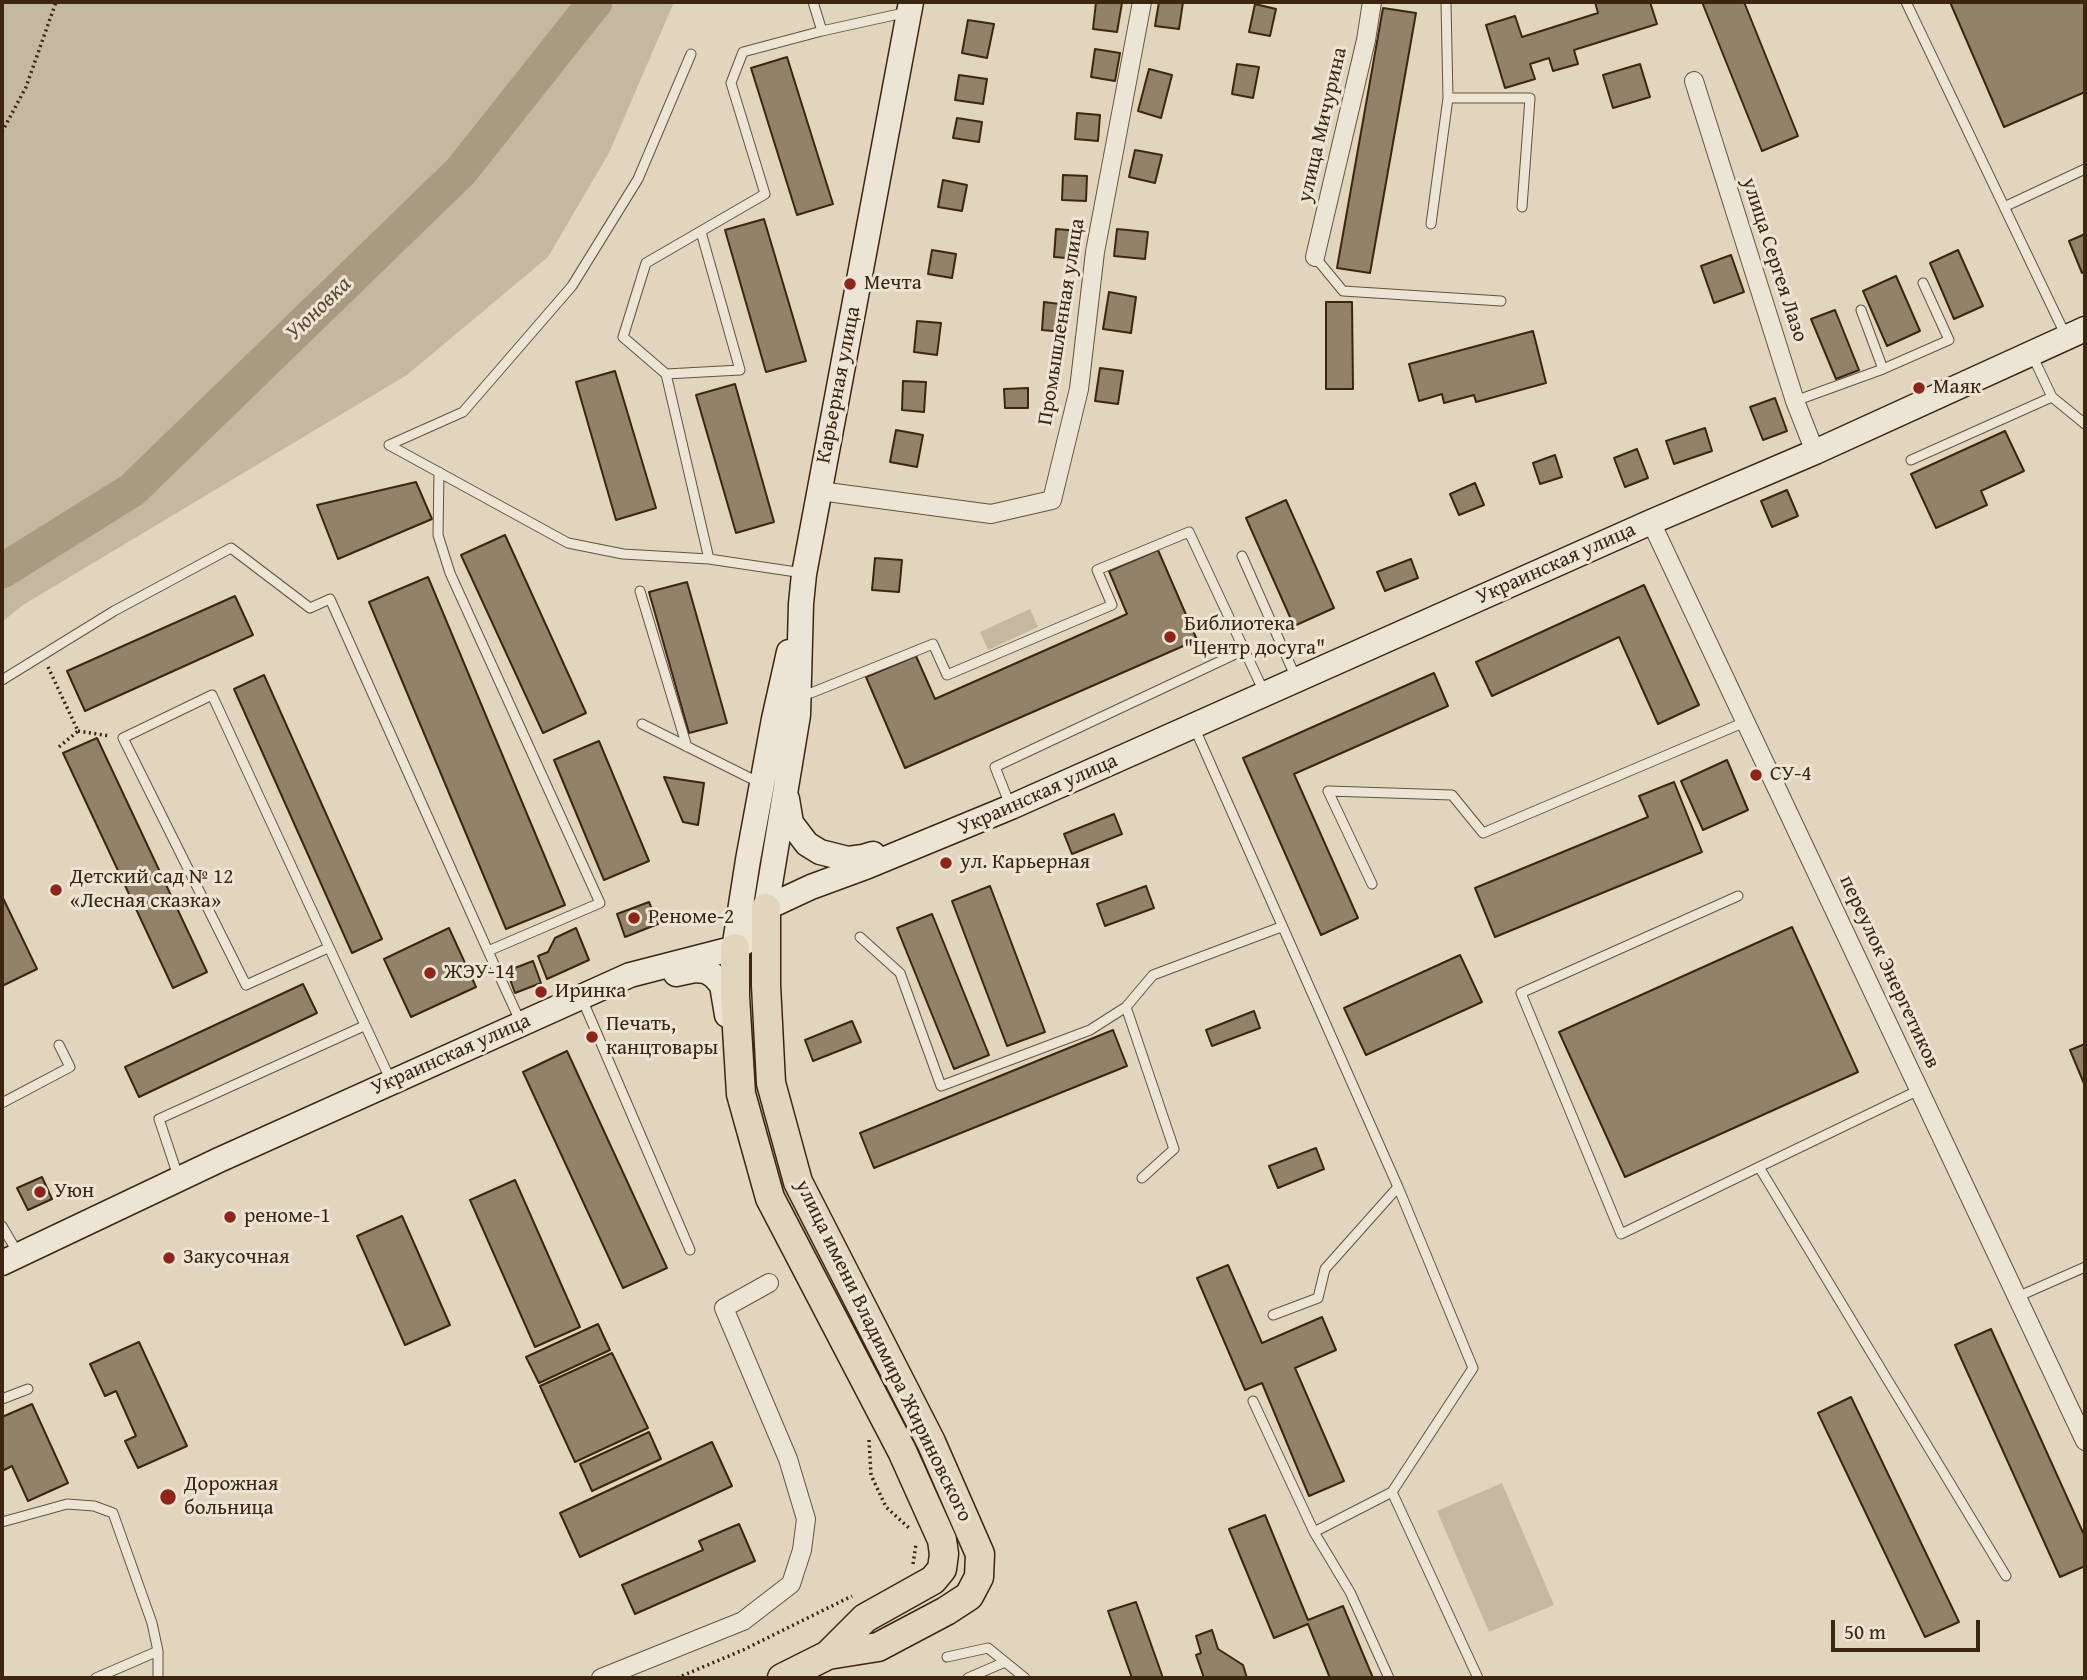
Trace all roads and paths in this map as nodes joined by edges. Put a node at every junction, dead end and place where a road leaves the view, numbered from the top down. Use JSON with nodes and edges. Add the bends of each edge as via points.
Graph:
{"nodes":[{"id":1,"x":56,"y":2,"type":"edge"},
{"id":2,"x":813,"y":2,"type":"edge"},
{"id":3,"x":1142,"y":2,"type":"edge"},
{"id":4,"x":1372,"y":2,"type":"edge"},
{"id":5,"x":1447,"y":2,"type":"edge"},
{"id":6,"x":1906,"y":2,"type":"edge"},
{"id":7,"x":910,"y":7,"type":"edge"},
{"id":8,"x":822,"y":32,"type":"junction"},
{"id":9,"x":691,"y":54,"type":"dead end"},
{"id":10,"x":1693,"y":80,"type":"dead end"},
{"id":11,"x":1448,"y":98,"type":"junction"},
{"id":12,"x":2,"y":132,"type":"edge"},
{"id":13,"x":2085,"y":169,"type":"edge"},
{"id":14,"x":1522,"y":207,"type":"dead end"},
{"id":15,"x":2004,"y":207,"type":"junction"},
{"id":16,"x":1431,"y":224,"type":"dead end"},
{"id":17,"x":701,"y":232,"type":"junction"},
{"id":18,"x":1315,"y":257,"type":"joint"},
{"id":19,"x":1923,"y":283,"type":"dead end"},
{"id":20,"x":1500,"y":301,"type":"dead end"},
{"id":21,"x":1861,"y":310,"type":"dead end"},
{"id":22,"x":2076,"y":333,"type":"edge"},
{"id":23,"x":2031,"y":354,"type":"junction"},
{"id":24,"x":1883,"y":369,"type":"junction"},
{"id":25,"x":666,"y":374,"type":"junction"},
{"id":26,"x":2052,"y":397,"type":"junction"},
{"id":27,"x":1796,"y":401,"type":"junction"},
{"id":28,"x":2085,"y":424,"type":"edge"},
{"id":29,"x":1815,"y":452,"type":"junction"},
{"id":30,"x":1911,"y":460,"type":"dead end"},
{"id":31,"x":439,"y":472,"type":"junction"},
{"id":32,"x":820,"y":491,"type":"junction"},
{"id":33,"x":1651,"y":522,"type":"junction"},
{"id":34,"x":1242,"y":556,"type":"dead end"},
{"id":35,"x":709,"y":559,"type":"junction"},
{"id":36,"x":804,"y":574,"type":"junction"},
{"id":37,"x":640,"y":591,"type":"dead end"},
{"id":38,"x":801,"y":604,"type":"junction"},
{"id":39,"x":1244,"y":650,"type":"junction"},
{"id":40,"x":43,"y":655,"type":"junction"},
{"id":41,"x":2,"y":680,"type":"edge"},
{"id":42,"x":1297,"y":680,"type":"junction"},
{"id":43,"x":811,"y":692,"type":"dead end"},
{"id":44,"x":1265,"y":694,"type":"junction"},
{"id":45,"x":1745,"y":722,"type":"junction"},
{"id":46,"x":642,"y":724,"type":"dead end"},
{"id":47,"x":1194,"y":726,"type":"junction"},
{"id":48,"x":78,"y":731,"type":"junction"},
{"id":49,"x":123,"y":738,"type":"junction"},
{"id":50,"x":59,"y":747,"type":"dead end"},
{"id":51,"x":687,"y":747,"type":"junction"},
{"id":52,"x":754,"y":780,"type":"dead end"},
{"id":53,"x":786,"y":787,"type":"junction"},
{"id":54,"x":1005,"y":809,"type":"junction"},
{"id":55,"x":1372,"y":884,"type":"dead end"},
{"id":56,"x":1738,"y":896,"type":"dead end"},
{"id":57,"x":766,"y":908,"type":"junction"},
{"id":58,"x":1281,"y":927,"type":"junction"},
{"id":59,"x":860,"y":937,"type":"dead end"},
{"id":60,"x":328,"y":948,"type":"junction"},
{"id":61,"x":735,"y":948,"type":"junction"},
{"id":62,"x":488,"y":951,"type":"junction"},
{"id":63,"x":584,"y":996,"type":"junction"},
{"id":64,"x":1126,"y":1007,"type":"junction"},
{"id":65,"x":521,"y":1023,"type":"junction"},
{"id":66,"x":364,"y":1026,"type":"junction"},
{"id":67,"x":59,"y":1045,"type":"dead end"},
{"id":68,"x":391,"y":1082,"type":"junction"},
{"id":69,"x":1919,"y":1090,"type":"junction"},
{"id":70,"x":741,"y":1094,"type":"junction"},
{"id":71,"x":2,"y":1103,"type":"edge"},
{"id":72,"x":1759,"y":1167,"type":"junction"},
{"id":73,"x":1142,"y":1178,"type":"dead end"},
{"id":74,"x":179,"y":1179,"type":"junction"},
{"id":75,"x":1398,"y":1187,"type":"junction"},
{"id":76,"x":2,"y":1226,"type":"edge"},
{"id":77,"x":690,"y":1250,"type":"dead end"},
{"id":78,"x":10,"y":1259,"type":"edge"},
{"id":79,"x":2085,"y":1267,"type":"edge"},
{"id":80,"x":769,"y":1283,"type":"dead end"},
{"id":81,"x":2017,"y":1297,"type":"junction"},
{"id":82,"x":1273,"y":1315,"type":"dead end"},
{"id":83,"x":28,"y":1390,"type":"dead end"},
{"id":84,"x":2,"y":1399,"type":"edge"},
{"id":85,"x":1253,"y":1401,"type":"dead end"},
{"id":86,"x":869,"y":1436,"type":"dead end"},
{"id":87,"x":2085,"y":1441,"type":"edge"},
{"id":88,"x":1392,"y":1492,"type":"junction"},
{"id":89,"x":2,"y":1522,"type":"edge"},
{"id":90,"x":913,"y":1531,"type":"dead end"},
{"id":91,"x":1314,"y":1532,"type":"junction"},
{"id":92,"x":916,"y":1544,"type":"dead end"},
{"id":93,"x":907,"y":1572,"type":"dead end"},
{"id":94,"x":2006,"y":1576,"type":"dead end"},
{"id":95,"x":854,"y":1595,"type":"dead end"},
{"id":96,"x":158,"y":1651,"type":"junction"},
{"id":97,"x":828,"y":1655,"type":"junction"},
{"id":98,"x":947,"y":1657,"type":"dead end"},
{"id":99,"x":1005,"y":1662,"type":"junction"},
{"id":100,"x":96,"y":1678,"type":"edge"},
{"id":101,"x":158,"y":1678,"type":"edge"},
{"id":102,"x":601,"y":1678,"type":"edge"},
{"id":103,"x":677,"y":1678,"type":"edge"},
{"id":104,"x":782,"y":1678,"type":"edge"},
{"id":105,"x":968,"y":1678,"type":"edge"},
{"id":106,"x":1025,"y":1678,"type":"edge"},
{"id":107,"x":1389,"y":1678,"type":"edge"},
{"id":108,"x":1478,"y":1678,"type":"edge"}],
"edges":[{"from":1,"to":12,"type":"path","via":[[26,87]]},
{"from":2,"to":8,"type":"lane"},
{"from":3,"to":32,"type":"street","name":"Промышленная улица","via":[[1095,252],[1079,389],[1052,499],[991,514]]},
{"from":4,"to":18,"type":"street","name":"улица Мичурина"},
{"from":5,"to":11,"type":"lane"},
{"from":6,"to":15,"type":"lane"},
{"from":7,"to":8,"type":"lane"},
{"from":7,"to":32,"type":"main road","name":"Карьерная улица"},
{"from":8,"to":17,"type":"lane","via":[[743,52],[731,83],[765,194]]},
{"from":9,"to":31,"type":"lane","via":[[638,179],[572,286],[463,412],[389,445]]},
{"from":10,"to":27,"type":"street","name":"улица Сергея Лазо"},
{"from":11,"to":14,"type":"lane","via":[[1531,97]]},
{"from":11,"to":16,"type":"lane"},
{"from":13,"to":15,"type":"lane"},
{"from":15,"to":22,"type":"lane"},
{"from":17,"to":25,"type":"lane","via":[[646,263],[623,337]]},
{"from":17,"to":25,"type":"lane","via":[[740,370]]},
{"from":18,"to":20,"type":"lane","via":[[1343,291]]},
{"from":19,"to":24,"type":"lane","via":[[1949,340]]},
{"from":21,"to":24,"type":"lane"},
{"from":22,"to":23,"type":"main road","name":"Украинская улица"},
{"from":23,"to":26,"type":"lane"},
{"from":23,"to":29,"type":"main road","name":"Украинская улица"},
{"from":24,"to":27,"type":"lane"},
{"from":25,"to":35,"type":"lane"},
{"from":26,"to":28,"type":"lane"},
{"from":26,"to":30,"type":"lane"},
{"from":27,"to":29,"type":"street","name":"улица Сергея Лазо"},
{"from":29,"to":33,"type":"main road","name":"Украинская улица"},
{"from":31,"to":35,"type":"lane","via":[[568,543],[623,554]]},
{"from":31,"to":62,"type":"lane","via":[[438,535],[450,573],[600,903]]},
{"from":32,"to":36,"type":"main road","name":"Карьерная улица"},
{"from":33,"to":42,"type":"main road","name":"Украинская улица"},
{"from":33,"to":45,"type":"street","name":"переулок Энергетиков"},
{"from":34,"to":42,"type":"lane"},
{"from":35,"to":36,"type":"lane"},
{"from":36,"to":38,"type":"main road","name":"Карьерная улица"},
{"from":37,"to":51,"type":"lane"},
{"from":38,"to":53,"type":"main road","name":"Карьерная улица","via":[[798,715]]},
{"from":38,"to":61,"type":"main road","name":"Карьерная улица","via":[[771,732]]},
{"from":39,"to":43,"type":"lane","via":[[1189,532],[1097,570],[1112,605],[1100,611],[947,675],[933,644]]},
{"from":39,"to":44,"type":"lane"},
{"from":39,"to":54,"type":"lane","via":[[995,767]]},
{"from":40,"to":41,"type":"lane"},
{"from":40,"to":48,"type":"path"},
{"from":40,"to":62,"type":"lane","via":[[231,548],[310,608],[330,599]]},
{"from":42,"to":44,"type":"main road","name":"Украинская улица"},
{"from":44,"to":47,"type":"main road","name":"Украинская улица"},
{"from":45,"to":55,"type":"lane","via":[[1483,833],[1452,795],[1328,791]]},
{"from":45,"to":69,"type":"street","name":"переулок Энергетиков"},
{"from":46,"to":51,"type":"lane"},
{"from":47,"to":54,"type":"main road","name":"Украинская улица"},
{"from":47,"to":58,"type":"lane"},
{"from":48,"to":49,"type":"path"},
{"from":48,"to":50,"type":"path"},
{"from":49,"to":60,"type":"lane","via":[[246,985]]},
{"from":49,"to":60,"type":"lane","via":[[212,695]]},
{"from":51,"to":52,"type":"lane"},
{"from":53,"to":54,"type":"main road","via":[[787,809],[798,833],[807,844],[835,857],[863,857]]},
{"from":53,"to":57,"type":"main road","name":"Карьерная улица"},
{"from":54,"to":57,"type":"main road","name":"Украинская улица"},
{"from":56,"to":72,"type":"lane","via":[[1521,993],[1621,1234]]},
{"from":57,"to":61,"type":"main road","via":[[755,919],[747,941]]},
{"from":57,"to":97,"type":"main road","name":"улица имени Владимира Жириновского","via":[[771,1083],[797,1182],[931,1442],[980,1554],[979,1577],[968,1596],[946,1611],[878,1647]]},
{"from":58,"to":64,"type":"lane","via":[[1153,975]]},
{"from":58,"to":75,"type":"lane"},
{"from":59,"to":64,"type":"lane","via":[[900,973],[941,1086],[1090,1030]]},
{"from":60,"to":66,"type":"lane"},
{"from":61,"to":63,"type":"main road","name":"Украинская улица","via":[[630,975]]},
{"from":61,"to":70,"type":"main road","name":"улица имени Владимира Жириновского"},
{"from":62,"to":65,"type":"lane"},
{"from":63,"to":65,"type":"main road","name":"Украинская улица"},
{"from":63,"to":70,"type":"main road","via":[[706,971],[722,985],[730,1056]]},
{"from":63,"to":77,"type":"lane"},
{"from":64,"to":73,"type":"lane","via":[[1174,1149]]},
{"from":65,"to":68,"type":"main road","name":"Украинская улица"},
{"from":66,"to":68,"type":"lane"},
{"from":66,"to":74,"type":"lane","via":[[159,1119]]},
{"from":67,"to":71,"type":"lane","via":[[70,1067]]},
{"from":68,"to":74,"type":"main road","name":"Украинская улица"},
{"from":69,"to":72,"type":"lane"},
{"from":69,"to":81,"type":"street","name":"переулок Энергетиков"},
{"from":70,"to":97,"type":"main road","name":"улица имени Владимира Жириновского","via":[[770,1198],[902,1451],[942,1540],[942,1569],[933,1580],[865,1618]]},
{"from":72,"to":94,"type":"lane"},
{"from":74,"to":78,"type":"main road","name":"Украинская улица"},
{"from":75,"to":82,"type":"lane","via":[[1325,1269],[1318,1298]]},
{"from":75,"to":88,"type":"lane","via":[[1473,1368]]},
{"from":76,"to":78,"type":"lane"},
{"from":79,"to":81,"type":"lane"},
{"from":80,"to":102,"type":"street","via":[[724,1308],[788,1460],[806,1519],[791,1584],[743,1621]]},
{"from":81,"to":87,"type":"street","name":"переулок Энергетиков"},
{"from":83,"to":84,"type":"lane"},
{"from":85,"to":91,"type":"lane"},
{"from":86,"to":90,"type":"path","via":[[871,1475],[886,1507]]},
{"from":88,"to":91,"type":"lane"},
{"from":88,"to":108,"type":"lane"},
{"from":89,"to":96,"type":"lane","via":[[67,1504],[113,1513]]},
{"from":91,"to":107,"type":"lane","via":[[1350,1592]]},
{"from":92,"to":93,"type":"path"},
{"from":95,"to":103,"type":"path"},
{"from":96,"to":100,"type":"lane"},
{"from":96,"to":101,"type":"lane"},
{"from":97,"to":104,"type":"main road","name":"улица имени Владимира Жириновского"},
{"from":98,"to":99,"type":"lane","via":[[988,1648]]},
{"from":99,"to":105,"type":"lane"},
{"from":99,"to":106,"type":"lane"}]}
